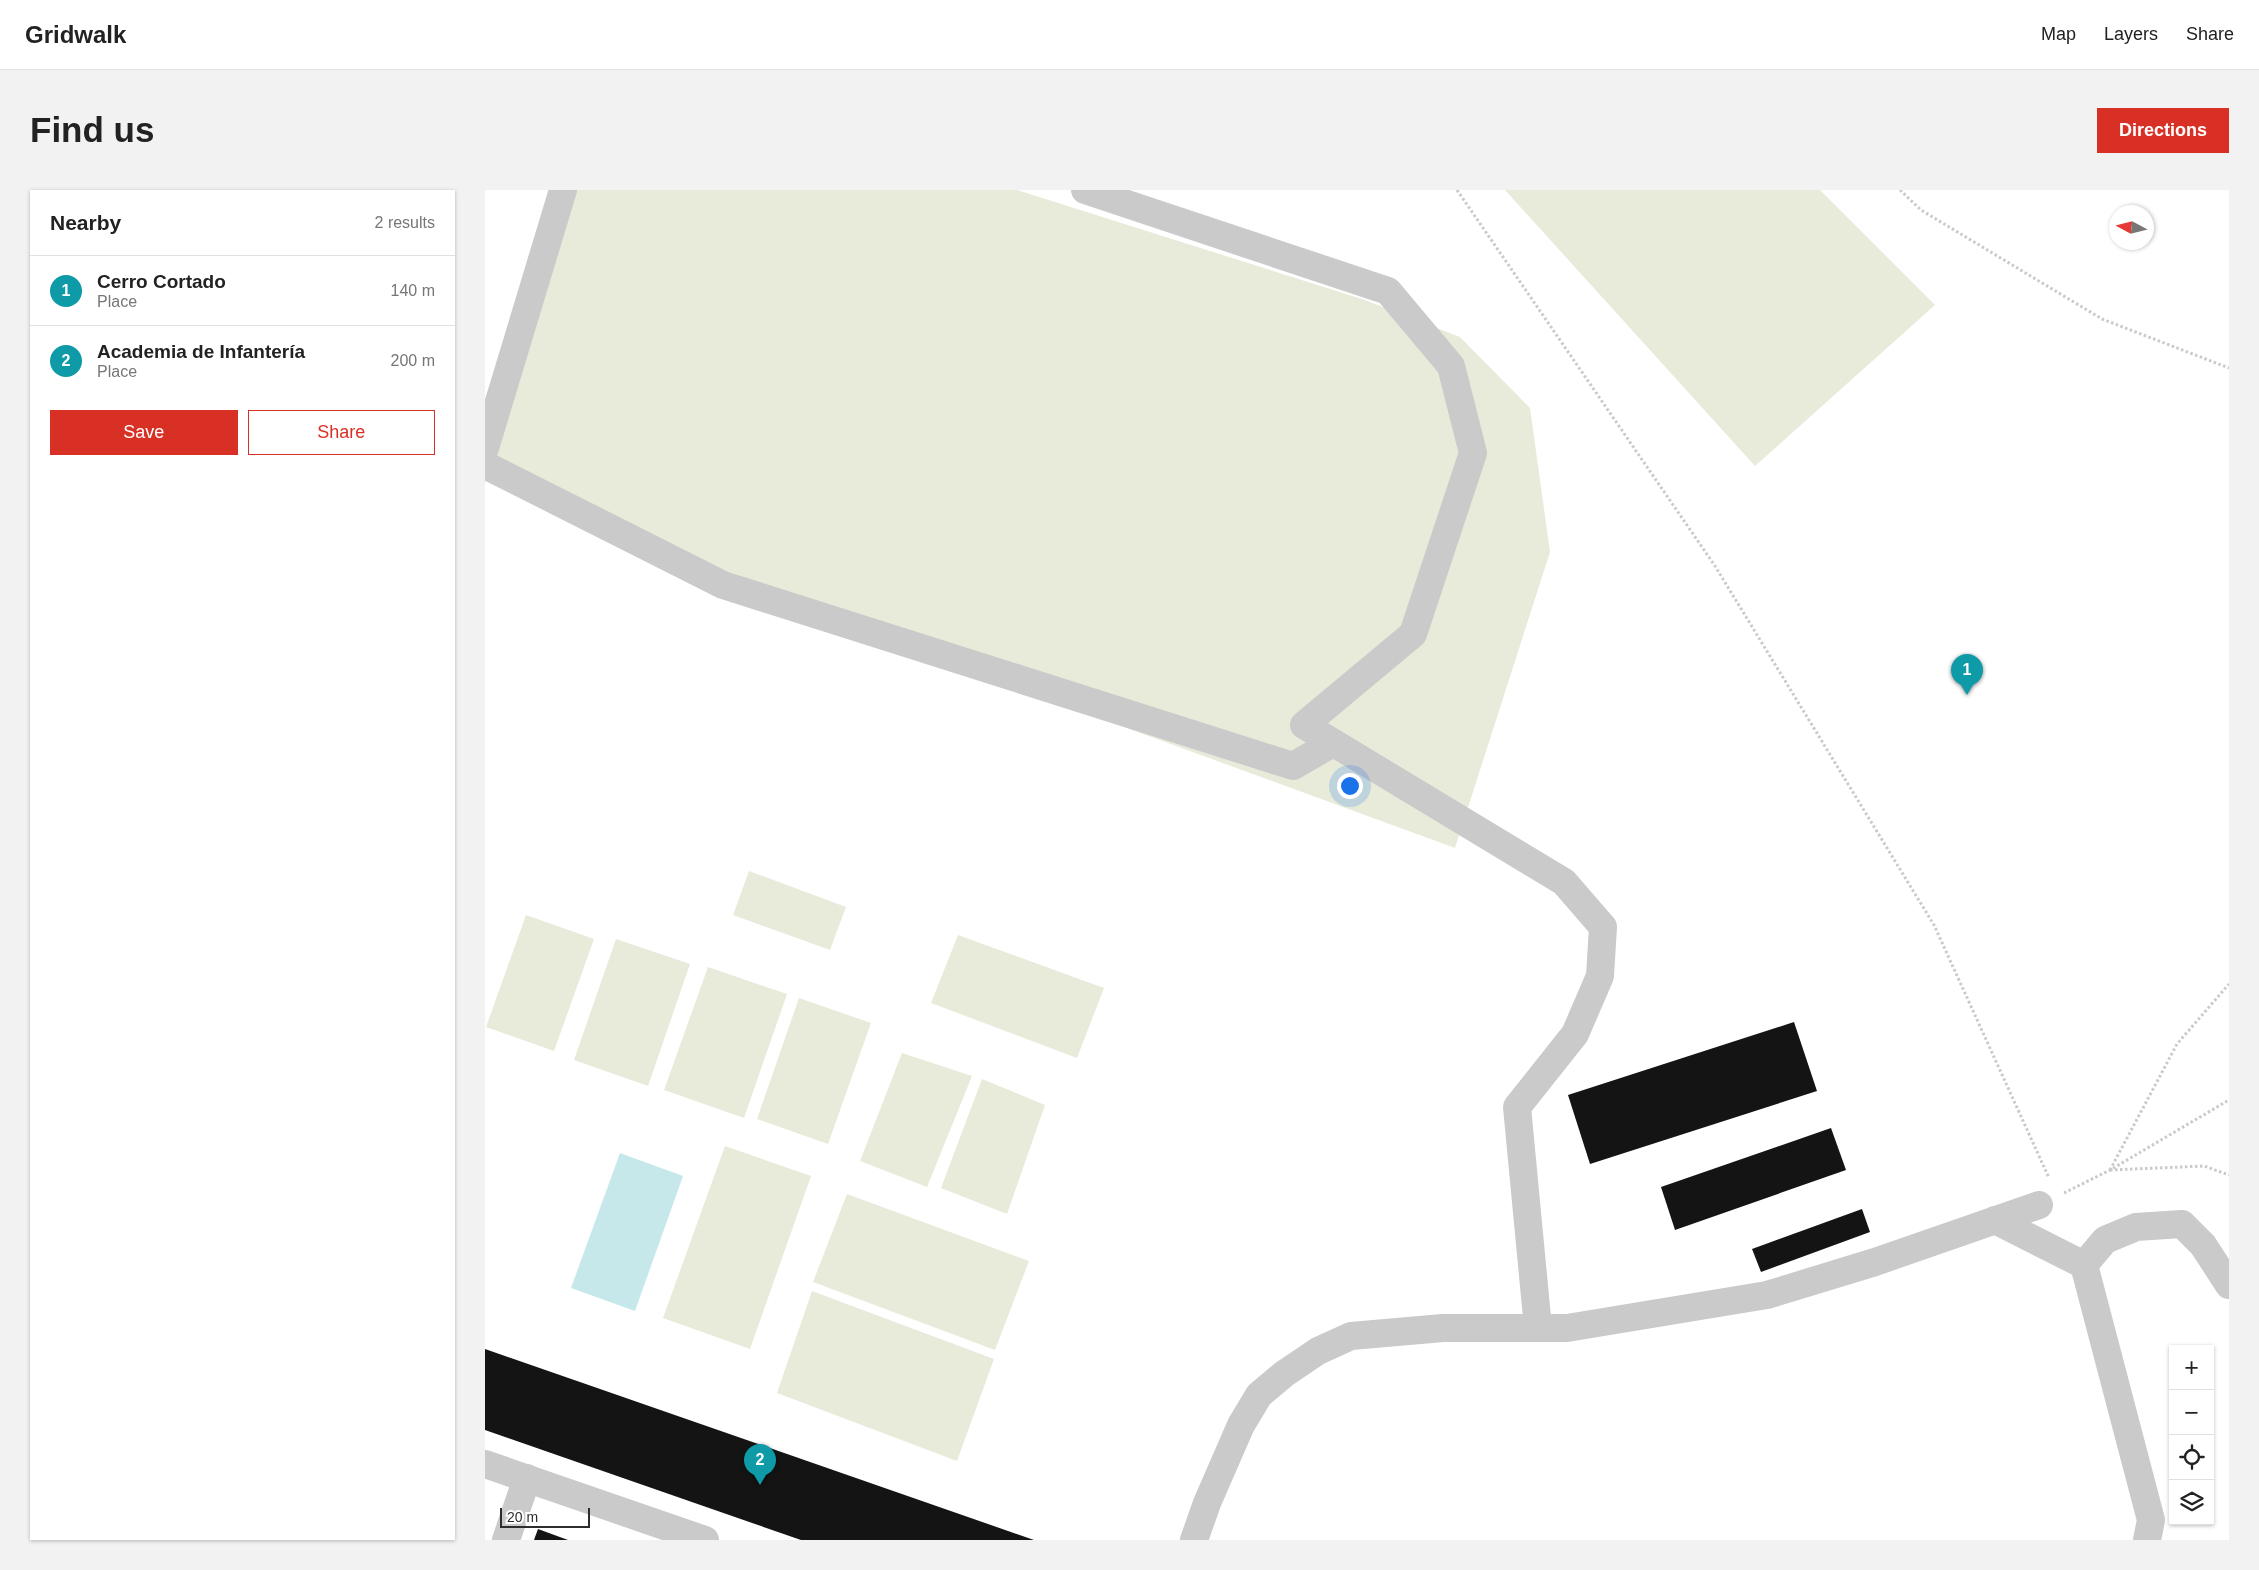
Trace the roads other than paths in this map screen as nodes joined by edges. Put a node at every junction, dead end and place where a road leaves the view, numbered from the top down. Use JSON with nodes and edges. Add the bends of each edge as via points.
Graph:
{"nodes":[{"id":1,"x":563,"y":190,"type":"edge"},
{"id":2,"x":1085,"y":190,"type":"edge"},
{"id":3,"x":485,"y":448,"type":"edge"},
{"id":4,"x":485,"y":465,"type":"edge"},
{"id":5,"x":1333,"y":743,"type":"junction"},
{"id":6,"x":2048,"y":1201,"type":"road end"},
{"id":7,"x":1995,"y":1220,"type":"junction"},
{"id":8,"x":2084,"y":1265,"type":"junction"},
{"id":9,"x":2229,"y":1285,"type":"edge"},
{"id":10,"x":1538,"y":1328,"type":"junction"},
{"id":11,"x":485,"y":1464,"type":"edge"},
{"id":12,"x":527,"y":1478,"type":"junction"},
{"id":13,"x":505,"y":1540,"type":"edge"},
{"id":14,"x":705,"y":1540,"type":"edge"},
{"id":15,"x":1194,"y":1540,"type":"edge"},
{"id":16,"x":2147,"y":1540,"type":"edge"}],
"edges":[{"from":1,"to":3,"type":"lane"},
{"from":2,"to":5,"type":"lane","via":[[1388,291],[1451,366],[1473,453],[1413,634],[1304,725]]},
{"from":4,"to":5,"type":"lane","via":[[723,585],[1293,766]]},
{"from":5,"to":10,"type":"lane","via":[[1564,882],[1603,927],[1600,976],[1575,1034],[1517,1107]]},
{"from":6,"to":7,"type":"lane"},
{"from":7,"to":8,"type":"lane"},
{"from":7,"to":10,"type":"lane","via":[[1767,1295],[1567,1328]]},
{"from":8,"to":9,"type":"lane","via":[[2105,1240],[2136,1226],[2182,1224],[2203,1245]]},
{"from":8,"to":16,"type":"lane","via":[[2151,1520]]},
{"from":10,"to":15,"type":"lane","via":[[1443,1328],[1351,1336],[1319,1351],[1259,1395],[1241,1425]]},
{"from":11,"to":12,"type":"lane"},
{"from":12,"to":13,"type":"lane"},
{"from":12,"to":14,"type":"lane"}]}
